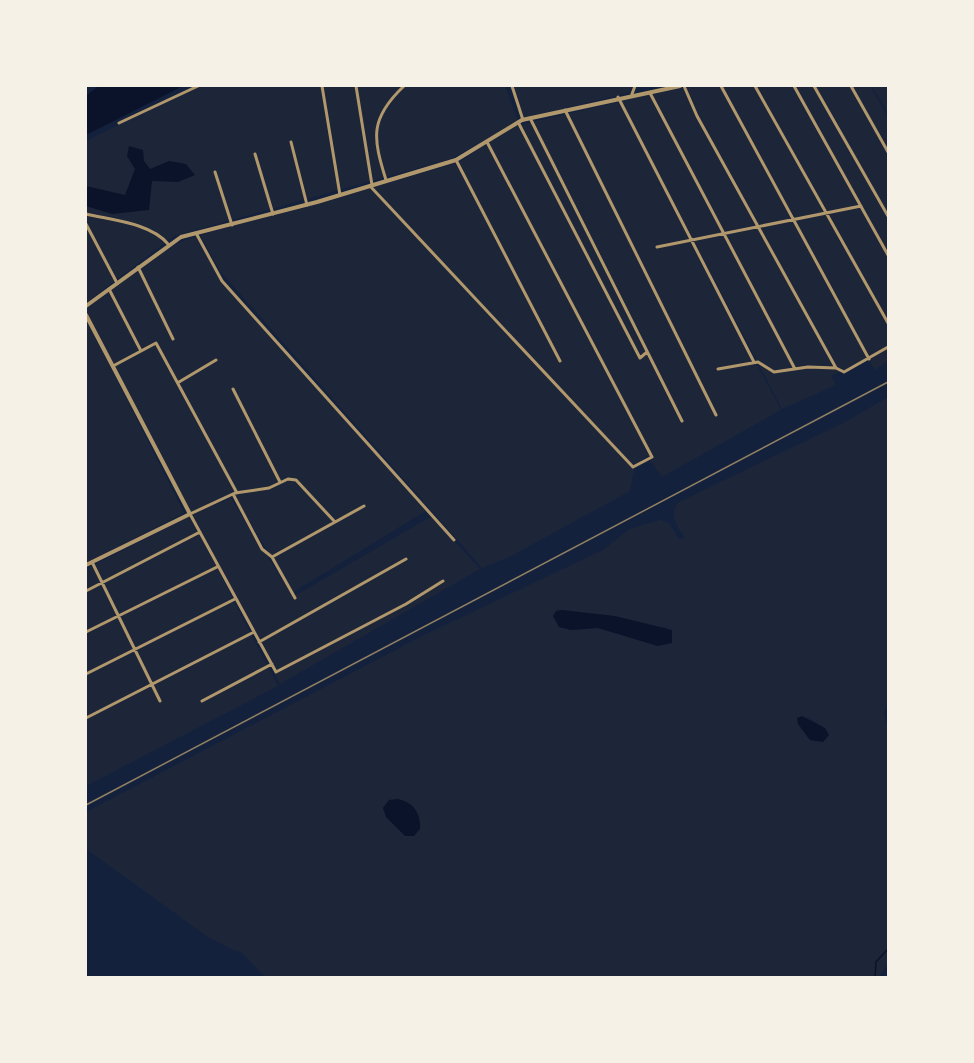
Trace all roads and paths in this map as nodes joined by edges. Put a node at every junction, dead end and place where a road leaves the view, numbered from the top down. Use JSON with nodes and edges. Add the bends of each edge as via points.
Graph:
{"nodes":[{"id":1,"x":198,"y":86,"type":"edge"},
{"id":2,"x":322,"y":86,"type":"edge"},
{"id":3,"x":356,"y":86,"type":"edge"},
{"id":4,"x":404,"y":86,"type":"edge"},
{"id":5,"x":512,"y":86,"type":"edge"},
{"id":6,"x":635,"y":86,"type":"edge"},
{"id":7,"x":682,"y":86,"type":"edge"},
{"id":8,"x":721,"y":86,"type":"edge"},
{"id":9,"x":755,"y":86,"type":"edge"},
{"id":10,"x":794,"y":86,"type":"edge"},
{"id":11,"x":814,"y":86,"type":"edge"},
{"id":12,"x":851,"y":86,"type":"edge"},
{"id":13,"x":649,"y":91,"type":"junction"},
{"id":14,"x":633,"y":94,"type":"junction"},
{"id":15,"x":618,"y":97,"type":"junction"},
{"id":16,"x":565,"y":110,"type":"junction"},
{"id":17,"x":530,"y":118,"type":"junction"},
{"id":18,"x":520,"y":121,"type":"junction"},
{"id":19,"x":119,"y":123,"type":"dead end"},
{"id":20,"x":291,"y":142,"type":"dead end"},
{"id":21,"x":487,"y":142,"type":"junction"},
{"id":22,"x":888,"y":152,"type":"edge"},
{"id":23,"x":255,"y":154,"type":"dead end"},
{"id":24,"x":456,"y":160,"type":"junction"},
{"id":25,"x":215,"y":172,"type":"dead end"},
{"id":26,"x":386,"y":180,"type":"junction"},
{"id":27,"x":371,"y":186,"type":"junction"},
{"id":28,"x":340,"y":195,"type":"junction"},
{"id":29,"x":307,"y":205,"type":"junction"},
{"id":30,"x":861,"y":206,"type":"junction"},
{"id":31,"x":827,"y":212,"type":"junction"},
{"id":32,"x":86,"y":214,"type":"edge"},
{"id":33,"x":273,"y":214,"type":"junction"},
{"id":34,"x":888,"y":216,"type":"edge"},
{"id":35,"x":794,"y":219,"type":"junction"},
{"id":36,"x":86,"y":224,"type":"edge"},
{"id":37,"x":232,"y":225,"type":"junction"},
{"id":38,"x":758,"y":226,"type":"junction"},
{"id":39,"x":196,"y":233,"type":"junction"},
{"id":40,"x":724,"y":234,"type":"junction"},
{"id":41,"x":691,"y":240,"type":"junction"},
{"id":42,"x":168,"y":244,"type":"junction"},
{"id":43,"x":657,"y":247,"type":"dead end"},
{"id":44,"x":888,"y":255,"type":"edge"},
{"id":45,"x":138,"y":267,"type":"junction"},
{"id":46,"x":117,"y":284,"type":"junction"},
{"id":47,"x":110,"y":289,"type":"junction"},
{"id":48,"x":86,"y":306,"type":"edge"},
{"id":49,"x":86,"y":315,"type":"edge"},
{"id":50,"x":888,"y":323,"type":"edge"},
{"id":51,"x":173,"y":339,"type":"dead end"},
{"id":52,"x":888,"y":347,"type":"edge"},
{"id":53,"x":141,"y":351,"type":"junction"},
{"id":54,"x":647,"y":352,"type":"junction"},
{"id":55,"x":869,"y":359,"type":"junction"},
{"id":56,"x":216,"y":360,"type":"dead end"},
{"id":57,"x":560,"y":361,"type":"dead end"},
{"id":58,"x":754,"y":362,"type":"junction"},
{"id":59,"x":113,"y":366,"type":"junction"},
{"id":60,"x":836,"y":368,"type":"junction"},
{"id":61,"x":718,"y":369,"type":"dead end"},
{"id":62,"x":795,"y":369,"type":"junction"},
{"id":63,"x":179,"y":382,"type":"junction"},
{"id":64,"x":233,"y":389,"type":"dead end"},
{"id":65,"x":716,"y":415,"type":"dead end"},
{"id":66,"x":682,"y":421,"type":"dead end"},
{"id":67,"x":280,"y":482,"type":"junction"},
{"id":68,"x":235,"y":494,"type":"junction"},
{"id":69,"x":364,"y":506,"type":"dead end"},
{"id":70,"x":190,"y":514,"type":"junction"},
{"id":71,"x":336,"y":522,"type":"junction"},
{"id":72,"x":200,"y":532,"type":"junction"},
{"id":73,"x":454,"y":540,"type":"dead end"},
{"id":74,"x":272,"y":557,"type":"junction"},
{"id":75,"x":406,"y":559,"type":"dead end"},
{"id":76,"x":92,"y":562,"type":"junction"},
{"id":77,"x":86,"y":565,"type":"edge"},
{"id":78,"x":217,"y":567,"type":"junction"},
{"id":79,"x":443,"y":580,"type":"dead end"},
{"id":80,"x":103,"y":582,"type":"junction"},
{"id":81,"x":86,"y":591,"type":"edge"},
{"id":82,"x":295,"y":598,"type":"dead end"},
{"id":83,"x":235,"y":599,"type":"junction"},
{"id":84,"x":120,"y":615,"type":"junction"},
{"id":85,"x":86,"y":632,"type":"edge"},
{"id":86,"x":254,"y":632,"type":"junction"},
{"id":87,"x":259,"y":642,"type":"junction"},
{"id":88,"x":136,"y":649,"type":"junction"},
{"id":89,"x":272,"y":664,"type":"junction"},
{"id":90,"x":86,"y":674,"type":"edge"},
{"id":91,"x":153,"y":684,"type":"junction"},
{"id":92,"x":160,"y":701,"type":"dead end"},
{"id":93,"x":202,"y":701,"type":"dead end"},
{"id":94,"x":86,"y":718,"type":"edge"}],
"edges":[{"from":1,"to":19,"type":"street"},
{"from":2,"to":28,"type":"street"},
{"from":3,"to":27,"type":"street"},
{"from":4,"to":26,"type":"street","via":[[382,111],[375,131]]},
{"from":5,"to":18,"type":"street"},
{"from":6,"to":14,"type":"street"},
{"from":7,"to":13,"type":"street"},
{"from":7,"to":38,"type":"street"},
{"from":8,"to":35,"type":"street"},
{"from":9,"to":31,"type":"street"},
{"from":10,"to":30,"type":"street"},
{"from":11,"to":34,"type":"street"},
{"from":12,"to":22,"type":"street"},
{"from":13,"to":14,"type":"street"},
{"from":13,"to":40,"type":"street"},
{"from":14,"to":15,"type":"street"},
{"from":15,"to":16,"type":"street"},
{"from":15,"to":41,"type":"street"},
{"from":16,"to":17,"type":"street"},
{"from":16,"to":65,"type":"street"},
{"from":17,"to":18,"type":"street"},
{"from":17,"to":54,"type":"street"},
{"from":18,"to":21,"type":"street"},
{"from":18,"to":54,"type":"street","via":[[640,357]]},
{"from":20,"to":29,"type":"street"},
{"from":21,"to":24,"type":"street"},
{"from":21,"to":27,"type":"street","via":[[652,457],[633,467]]},
{"from":23,"to":33,"type":"street"},
{"from":24,"to":26,"type":"street"},
{"from":24,"to":57,"type":"street"},
{"from":25,"to":37,"type":"street"},
{"from":26,"to":27,"type":"street"},
{"from":27,"to":28,"type":"street"},
{"from":28,"to":29,"type":"street"},
{"from":29,"to":33,"type":"street"},
{"from":30,"to":31,"type":"street"},
{"from":30,"to":44,"type":"street"},
{"from":31,"to":35,"type":"street"},
{"from":31,"to":50,"type":"street"},
{"from":32,"to":42,"type":"street","via":[[149,230]]},
{"from":33,"to":37,"type":"street"},
{"from":35,"to":38,"type":"street"},
{"from":35,"to":55,"type":"street"},
{"from":36,"to":46,"type":"street"},
{"from":37,"to":39,"type":"street"},
{"from":38,"to":40,"type":"street"},
{"from":38,"to":60,"type":"street"},
{"from":39,"to":42,"type":"street"},
{"from":39,"to":73,"type":"street","via":[[222,280]]},
{"from":40,"to":41,"type":"street"},
{"from":40,"to":62,"type":"street"},
{"from":41,"to":43,"type":"street"},
{"from":41,"to":58,"type":"street"},
{"from":42,"to":45,"type":"street"},
{"from":45,"to":46,"type":"street"},
{"from":45,"to":51,"type":"street"},
{"from":46,"to":47,"type":"street"},
{"from":47,"to":48,"type":"street"},
{"from":47,"to":53,"type":"street"},
{"from":49,"to":59,"type":"street"},
{"from":52,"to":55,"type":"street"},
{"from":53,"to":59,"type":"street"},
{"from":53,"to":63,"type":"street","via":[[156,343]]},
{"from":54,"to":66,"type":"street"},
{"from":55,"to":60,"type":"street","via":[[844,372]]},
{"from":56,"to":63,"type":"street"},
{"from":58,"to":61,"type":"street"},
{"from":58,"to":62,"type":"street","via":[[774,372]]},
{"from":59,"to":70,"type":"street"},
{"from":60,"to":62,"type":"street"},
{"from":63,"to":68,"type":"street"},
{"from":64,"to":67,"type":"street"},
{"from":67,"to":68,"type":"street"},
{"from":67,"to":71,"type":"street","via":[[296,480]]},
{"from":68,"to":70,"type":"street"},
{"from":68,"to":74,"type":"street","via":[[262,549]]},
{"from":69,"to":71,"type":"street"},
{"from":70,"to":72,"type":"street"},
{"from":70,"to":76,"type":"street"},
{"from":71,"to":74,"type":"street"},
{"from":72,"to":78,"type":"street"},
{"from":72,"to":80,"type":"street"},
{"from":74,"to":82,"type":"street"},
{"from":75,"to":87,"type":"street"},
{"from":76,"to":77,"type":"street"},
{"from":76,"to":80,"type":"street"},
{"from":78,"to":83,"type":"street"},
{"from":78,"to":84,"type":"street"},
{"from":79,"to":89,"type":"street","via":[[289,668],[276,672]]},
{"from":80,"to":81,"type":"street"},
{"from":80,"to":84,"type":"street"},
{"from":83,"to":86,"type":"street"},
{"from":83,"to":88,"type":"street"},
{"from":84,"to":85,"type":"street"},
{"from":84,"to":88,"type":"street"},
{"from":86,"to":87,"type":"street"},
{"from":86,"to":91,"type":"street"},
{"from":87,"to":89,"type":"street"},
{"from":88,"to":90,"type":"street"},
{"from":88,"to":91,"type":"street"},
{"from":89,"to":93,"type":"street"},
{"from":91,"to":92,"type":"street"},
{"from":91,"to":94,"type":"street"}]}
